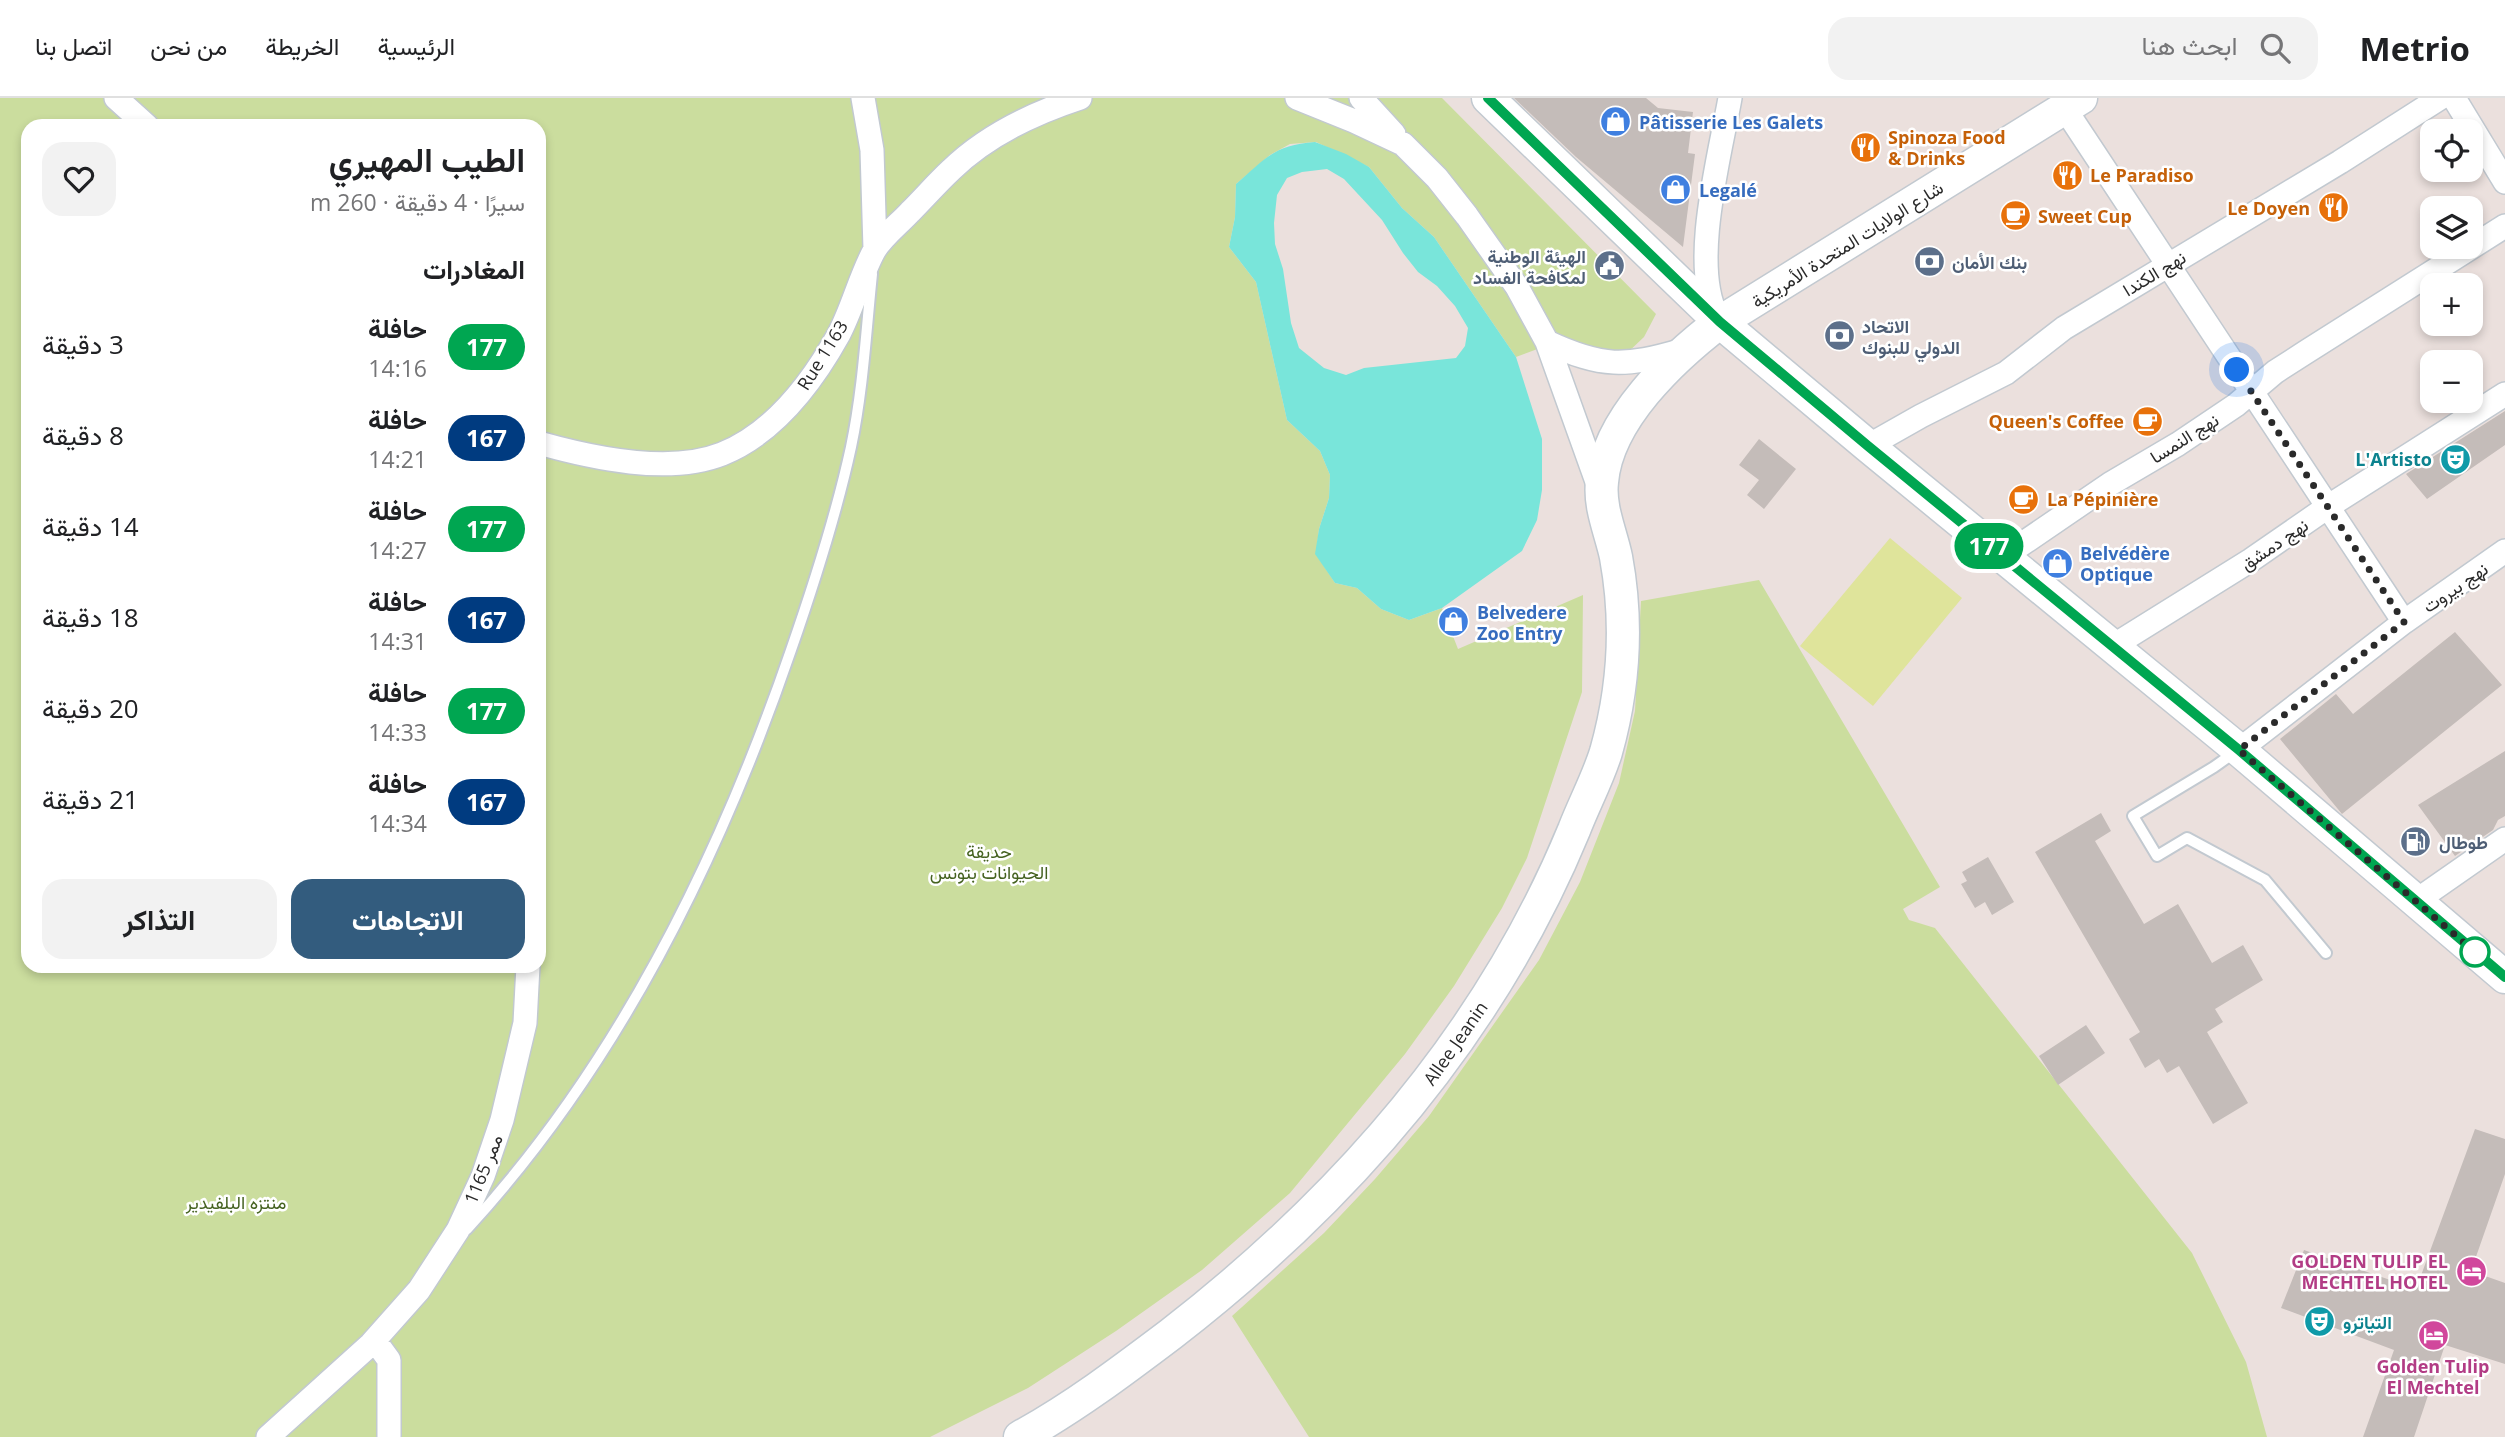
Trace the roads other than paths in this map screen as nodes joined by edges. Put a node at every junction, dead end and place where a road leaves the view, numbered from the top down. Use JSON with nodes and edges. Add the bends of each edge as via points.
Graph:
{"nodes":[{"id":1,"x":116,"y":98,"type":"edge"},
{"id":2,"x":863,"y":98,"type":"edge"},
{"id":3,"x":1080,"y":98,"type":"edge"},
{"id":4,"x":1297,"y":98,"type":"edge"},
{"id":5,"x":1361,"y":98,"type":"edge"},
{"id":6,"x":1488,"y":98,"type":"edge"},
{"id":7,"x":1730,"y":98,"type":"edge"},
{"id":8,"x":2440,"y":98,"type":"edge"},
{"id":9,"x":2454,"y":98,"type":"edge"},
{"id":10,"x":2073,"y":103,"type":"edge"},
{"id":11,"x":140,"y":119,"type":"edge"},
{"id":12,"x":1403,"y":144,"type":"junction"},
{"id":13,"x":2505,"y":182,"type":"edge"},
{"id":14,"x":2505,"y":226,"type":"edge"},
{"id":15,"x":875,"y":249,"type":"junction"},
{"id":16,"x":2169,"y":264,"type":"junction"},
{"id":17,"x":1720,"y":322,"type":"junction"},
{"id":18,"x":1547,"y":342,"type":"junction"},
{"id":19,"x":1686,"y":349,"type":"junction"},
{"id":20,"x":2251,"y":391,"type":"junction"},
{"id":21,"x":2505,"y":394,"type":"edge"},
{"id":22,"x":546,"y":444,"type":"edge"},
{"id":23,"x":1868,"y":446,"type":"junction"},
{"id":24,"x":1601,"y":493,"type":"junction"},
{"id":25,"x":2329,"y":506,"type":"junction"},
{"id":26,"x":2505,"y":551,"type":"edge"},
{"id":27,"x":2003,"y":558,"type":"junction"},
{"id":28,"x":2404,"y":622,"type":"junction"},
{"id":29,"x":2113,"y":646,"type":"junction"},
{"id":30,"x":2239,"y":750,"type":"junction"},
{"id":31,"x":2505,"y":839,"type":"edge"},
{"id":32,"x":2416,"y":901,"type":"junction"},
{"id":33,"x":2326,"y":953,"type":"dead end"},
{"id":34,"x":528,"y":973,"type":"edge"},
{"id":35,"x":2505,"y":977,"type":"edge"},
{"id":36,"x":441,"y":1256,"type":"junction"},
{"id":37,"x":371,"y":1344,"type":"junction"},
{"id":38,"x":268,"y":1437,"type":"edge"},
{"id":39,"x":389,"y":1437,"type":"edge"},
{"id":40,"x":1020,"y":1437,"type":"edge"}],
"edges":[{"from":1,"to":11,"type":"street"},
{"from":2,"to":15,"type":"street","via":[[872,150]]},
{"from":3,"to":15,"type":"street","via":[[982,144],[952,168]]},
{"from":4,"to":12,"type":"street"},
{"from":5,"to":12,"type":"street"},
{"from":6,"to":17,"type":"main road"},
{"from":7,"to":17,"type":"street","via":[[1707,230],[1705,269],[1712,307]]},
{"from":8,"to":16,"type":"street","name":"نهج الكندا"},
{"from":9,"to":13,"type":"street"},
{"from":10,"to":16,"type":"street"},
{"from":10,"to":17,"type":"main road","name":"شارع الولايات المتحدة الأمريكية"},
{"from":12,"to":18,"type":"street","via":[[1474,226],[1517,287]]},
{"from":14,"to":20,"type":"street","name":"نهج النمسا"},
{"from":15,"to":22,"type":"street","name":"Rue 1163","via":[[845,322],[799,394],[752,436],[722,454],[686,463],[654,463]]},
{"from":15,"to":36,"type":"lane","via":[[855,421],[822,558],[765,727],[705,869],[604,1050],[510,1182]]},
{"from":16,"to":20,"type":"street"},
{"from":16,"to":23,"type":"street","name":"نهج الكندا","via":[[2064,328],[2006,373]]},
{"from":17,"to":19,"type":"main road","name":"شارع الولايات المتحدة الأمريكية"},
{"from":17,"to":23,"type":"main road"},
{"from":18,"to":19,"type":"street","via":[[1612,364]]},
{"from":18,"to":24,"type":"street"},
{"from":19,"to":24,"type":"main road","name":"شارع الولايات المتحدة الأمريكية","via":[[1626,417],[1605,464]]},
{"from":20,"to":25,"type":"street"},
{"from":20,"to":27,"type":"street","name":"نهج النمسا","via":[[2213,421],[2110,484]]},
{"from":21,"to":25,"type":"street","name":"نهج دمشق"},
{"from":23,"to":27,"type":"main road"},
{"from":24,"to":40,"type":"main road","name":"Allee Jeanin","via":[[1622,603],[1618,702],[1605,755],[1555,876],[1477,1013],[1414,1101],[1310,1215],[1219,1297],[1126,1369]]},
{"from":25,"to":28,"type":"street"},
{"from":25,"to":29,"type":"street","name":"نهج دمشق","via":[[2251,561]]},
{"from":26,"to":28,"type":"street","name":"نهج بيروت"},
{"from":27,"to":29,"type":"main road"},
{"from":28,"to":30,"type":"street","name":"نهج بيروت"},
{"from":29,"to":30,"type":"main road"},
{"from":30,"to":32,"type":"main road"},
{"from":30,"to":33,"type":"lane","via":[[2133,816],[2157,856],[2187,838],[2266,880]]},
{"from":31,"to":32,"type":"street"},
{"from":32,"to":35,"type":"main road"},
{"from":34,"to":36,"type":"street","name":"ممر 1165","via":[[525,1023],[502,1120],[483,1176]]},
{"from":36,"to":37,"type":"street","name":"ممر 1165","via":[[419,1290]]},
{"from":37,"to":38,"type":"street","name":"ممر 1165"},
{"from":37,"to":39,"type":"street","via":[[389,1360]]}]}
